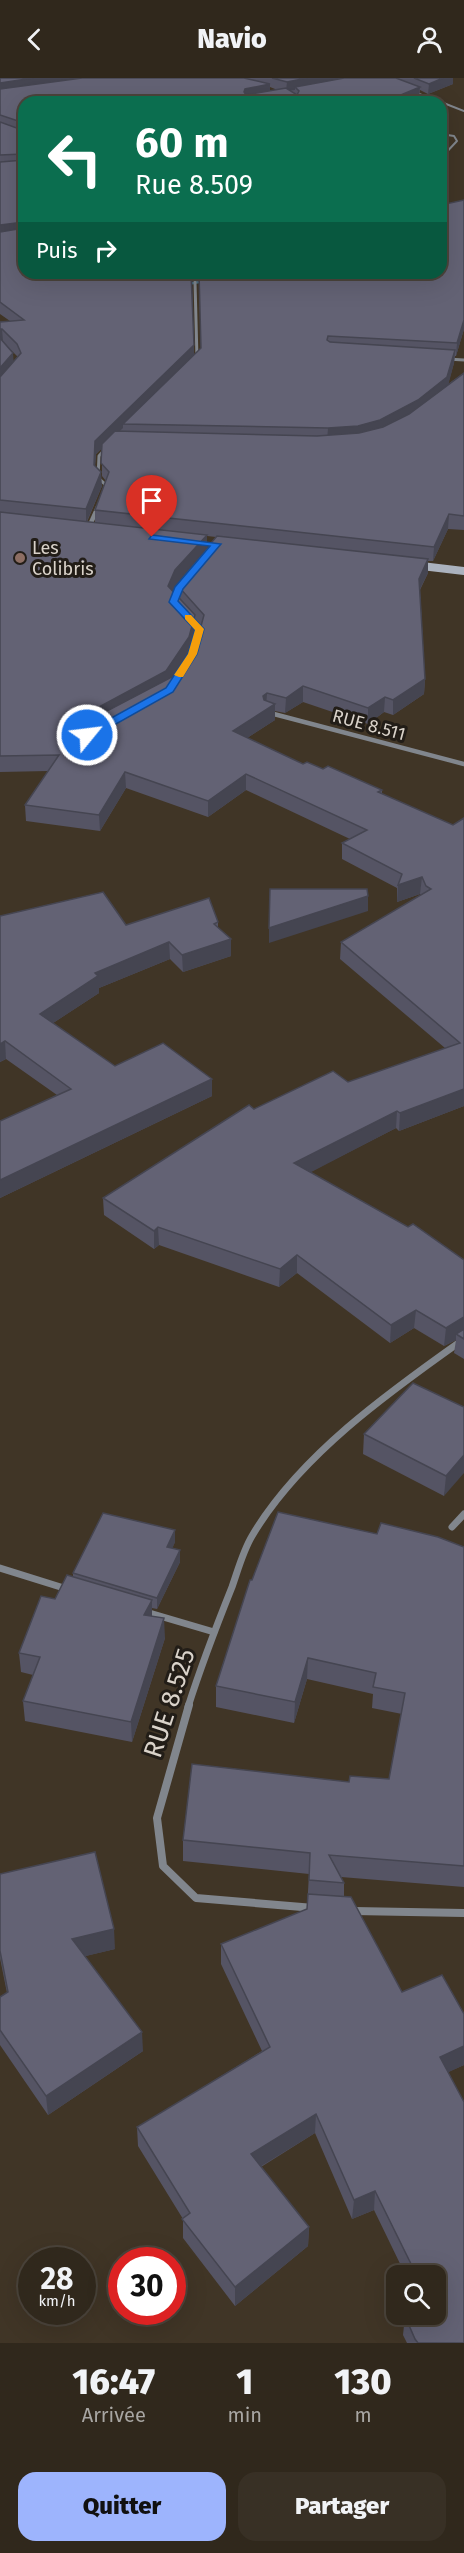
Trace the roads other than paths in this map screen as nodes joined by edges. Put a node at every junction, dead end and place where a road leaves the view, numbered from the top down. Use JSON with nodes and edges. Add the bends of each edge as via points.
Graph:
{"nodes":[{"id":1,"x":410,"y":90,"type":"edge"},
{"id":2,"x":426,"y":96,"type":"edge"},
{"id":3,"x":447,"y":104,"type":"edge"},
{"id":4,"x":464,"y":111,"type":"edge"},
{"id":5,"x":447,"y":134,"type":"edge"},
{"id":6,"x":447,"y":152,"type":"edge"},
{"id":7,"x":195,"y":282,"type":"dead end"},
{"id":8,"x":442,"y":358,"type":"edge"},
{"id":9,"x":464,"y":360,"type":"edge"},
{"id":10,"x":189,"y":367,"type":"edge"},
{"id":11,"x":112,"y":441,"type":"edge"},
{"id":12,"x":102,"y":494,"type":"edge"},
{"id":13,"x":99,"y":503,"type":"edge"},
{"id":14,"x":76,"y":529,"type":"edge"},
{"id":15,"x":88,"y":531,"type":"junction"},
{"id":16,"x":100,"y":532,"type":"edge"},
{"id":17,"x":398,"y":564,"type":"edge"},
{"id":18,"x":464,"y":571,"type":"edge"},
{"id":19,"x":186,"y":615,"type":"edge"},
{"id":20,"x":193,"y":654,"type":"edge"},
{"id":21,"x":267,"y":712,"type":"edge"},
{"id":22,"x":464,"y":764,"type":"edge"},
{"id":23,"x":464,"y":1339,"type":"edge"},
{"id":24,"x":464,"y":1514,"type":"edge"},
{"id":25,"x":452,"y":1527,"type":"dead end"},
{"id":26,"x":0,"y":1568,"type":"edge"},
{"id":27,"x":78,"y":1592,"type":"edge"},
{"id":28,"x":135,"y":1608,"type":"edge"},
{"id":29,"x":214,"y":1632,"type":"junction"},
{"id":30,"x":318,"y":1909,"type":"edge"},
{"id":31,"x":341,"y":1910,"type":"edge"},
{"id":32,"x":464,"y":1913,"type":"edge"}],
"edges":[{"from":1,"to":2,"type":"street"},
{"from":3,"to":4,"type":"street"},
{"from":5,"to":6,"type":"street","via":[[454,135],[457,141]]},
{"from":7,"to":10,"type":"street","via":[[198,359]]},
{"from":8,"to":9,"type":"street"},
{"from":11,"to":12,"type":"street","via":[[99,456],[98,478],[106,485]]},
{"from":13,"to":15,"type":"street"},
{"from":14,"to":15,"type":"main road"},
{"from":15,"to":16,"type":"main road"},
{"from":17,"to":18,"type":"main road"},
{"from":19,"to":20,"type":"street","via":[[200,629]]},
{"from":21,"to":22,"type":"street","name":"RUE 8.511"},
{"from":23,"to":29,"type":"street","name":"RUE 8.525","via":[[331,1443],[289,1484],[251,1537]]},
{"from":24,"to":25,"type":"street"},
{"from":26,"to":27,"type":"street"},
{"from":28,"to":29,"type":"street"},
{"from":29,"to":30,"type":"street","name":"RUE 8.525","via":[[157,1818],[163,1866],[196,1898]]},
{"from":31,"to":32,"type":"street"}]}
